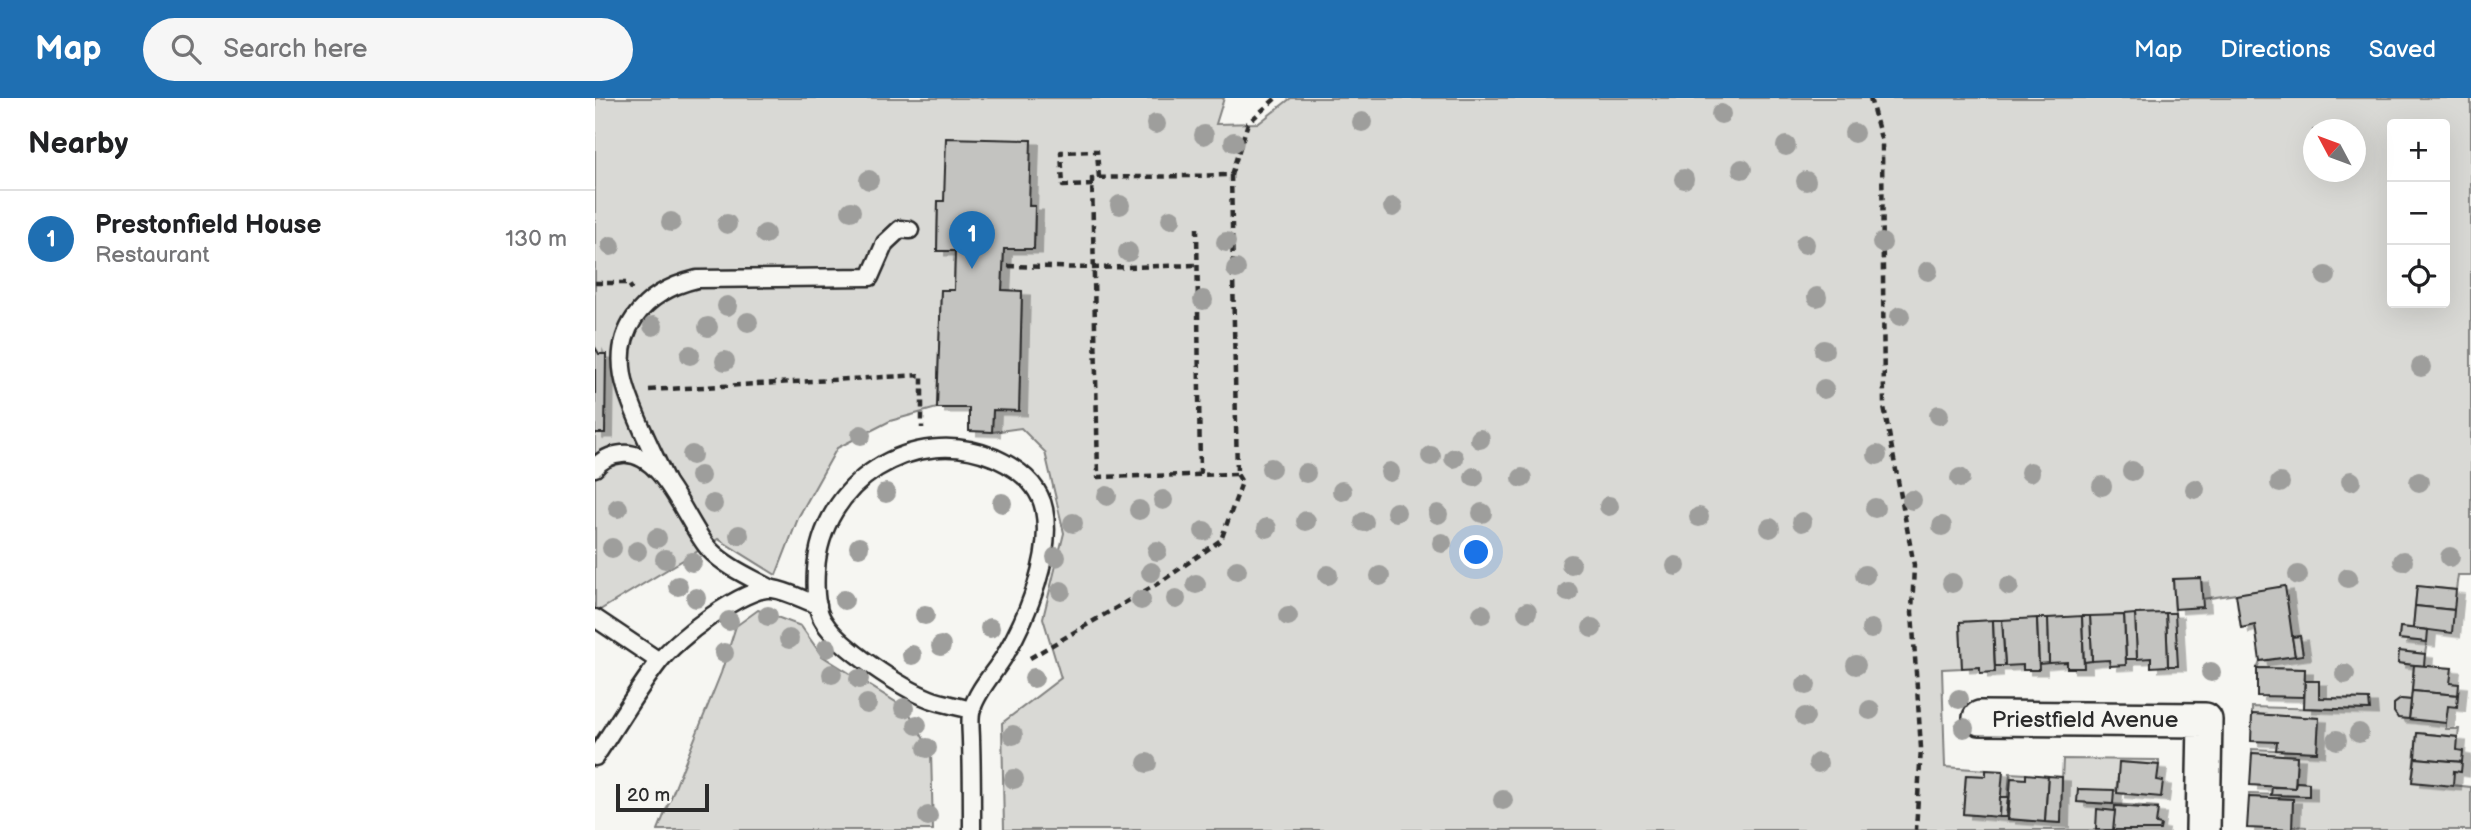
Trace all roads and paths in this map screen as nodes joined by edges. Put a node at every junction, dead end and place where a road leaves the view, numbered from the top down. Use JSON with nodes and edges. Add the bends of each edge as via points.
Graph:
{"nodes":[{"id":1,"x":1276,"y":98,"type":"edge"},
{"id":2,"x":1870,"y":98,"type":"edge"},
{"id":3,"x":1231,"y":175,"type":"junction"},
{"id":4,"x":1099,"y":178,"type":"junction"},
{"id":5,"x":1093,"y":185,"type":"junction"},
{"id":6,"x":1197,"y":228,"type":"dead end"},
{"id":7,"x":910,"y":230,"type":"dead end"},
{"id":8,"x":1197,"y":265,"type":"junction"},
{"id":9,"x":1008,"y":266,"type":"dead end"},
{"id":10,"x":1094,"y":268,"type":"junction"},
{"id":11,"x":595,"y":283,"type":"edge"},
{"id":12,"x":628,"y":283,"type":"dead end"},
{"id":13,"x":627,"y":391,"type":"junction"},
{"id":14,"x":923,"y":449,"type":"junction"},
{"id":15,"x":595,"y":468,"type":"edge"},
{"id":16,"x":1201,"y":474,"type":"junction"},
{"id":17,"x":1237,"y":474,"type":"junction"},
{"id":18,"x":666,"y":481,"type":"junction"},
{"id":19,"x":772,"y":589,"type":"junction"},
{"id":20,"x":818,"y":605,"type":"junction"},
{"id":21,"x":595,"y":618,"type":"edge"},
{"id":22,"x":659,"y":661,"type":"junction"},
{"id":23,"x":985,"y":685,"type":"junction"},
{"id":24,"x":971,"y":709,"type":"junction"},
{"id":25,"x":1980,"y":718,"type":"dead end"},
{"id":26,"x":595,"y":757,"type":"edge"},
{"id":27,"x":972,"y":830,"type":"edge"},
{"id":28,"x":1916,"y":830,"type":"edge"},
{"id":29,"x":2203,"y":830,"type":"edge"}],
"edges":[{"from":1,"to":3,"type":"path","via":[[1248,123]]},
{"from":2,"to":28,"type":"path","via":[[1882,142],[1884,407],[1914,565],[1912,612],[1921,748]]},
{"from":3,"to":4,"type":"path"},
{"from":3,"to":17,"type":"path"},
{"from":4,"to":5,"type":"path","via":[[1092,178]]},
{"from":4,"to":5,"type":"path","via":[[1097,151],[1061,152],[1063,186]]},
{"from":5,"to":10,"type":"path"},
{"from":6,"to":8,"type":"path"},
{"from":7,"to":13,"type":"lane","via":[[900,229],[885,243],[870,277],[697,279],[656,294],[634,319],[625,338],[622,366]]},
{"from":8,"to":10,"type":"path"},
{"from":8,"to":16,"type":"path"},
{"from":9,"to":10,"type":"path"},
{"from":10,"to":16,"type":"path","via":[[1098,477]]},
{"from":11,"to":12,"type":"path"},
{"from":13,"to":14,"type":"path","via":[[922,375]]},
{"from":13,"to":18,"type":"lane"},
{"from":14,"to":20,"type":"lane","via":[[871,470],[839,501],[823,532],[816,560]]},
{"from":14,"to":23,"type":"lane","via":[[969,450],[1005,463],[1034,486],[1044,505],[1047,529],[1033,593],[1005,655]]},
{"from":15,"to":18,"type":"lane","via":[[613,455],[629,453],[645,459]]},
{"from":16,"to":17,"type":"path"},
{"from":17,"to":23,"type":"path","via":[[1242,482],[1221,540]]},
{"from":18,"to":19,"type":"lane","via":[[709,549],[725,564]]},
{"from":19,"to":20,"type":"lane"},
{"from":19,"to":22,"type":"lane","via":[[745,595],[719,611]]},
{"from":20,"to":24,"type":"lane","via":[[829,628],[870,663],[916,693]]},
{"from":21,"to":22,"type":"lane"},
{"from":22,"to":26,"type":"lane"},
{"from":23,"to":24,"type":"lane"},
{"from":24,"to":27,"type":"lane"},
{"from":25,"to":29,"type":"street","name":"Priestfield Avenue","via":[[2205,720]]}]}
